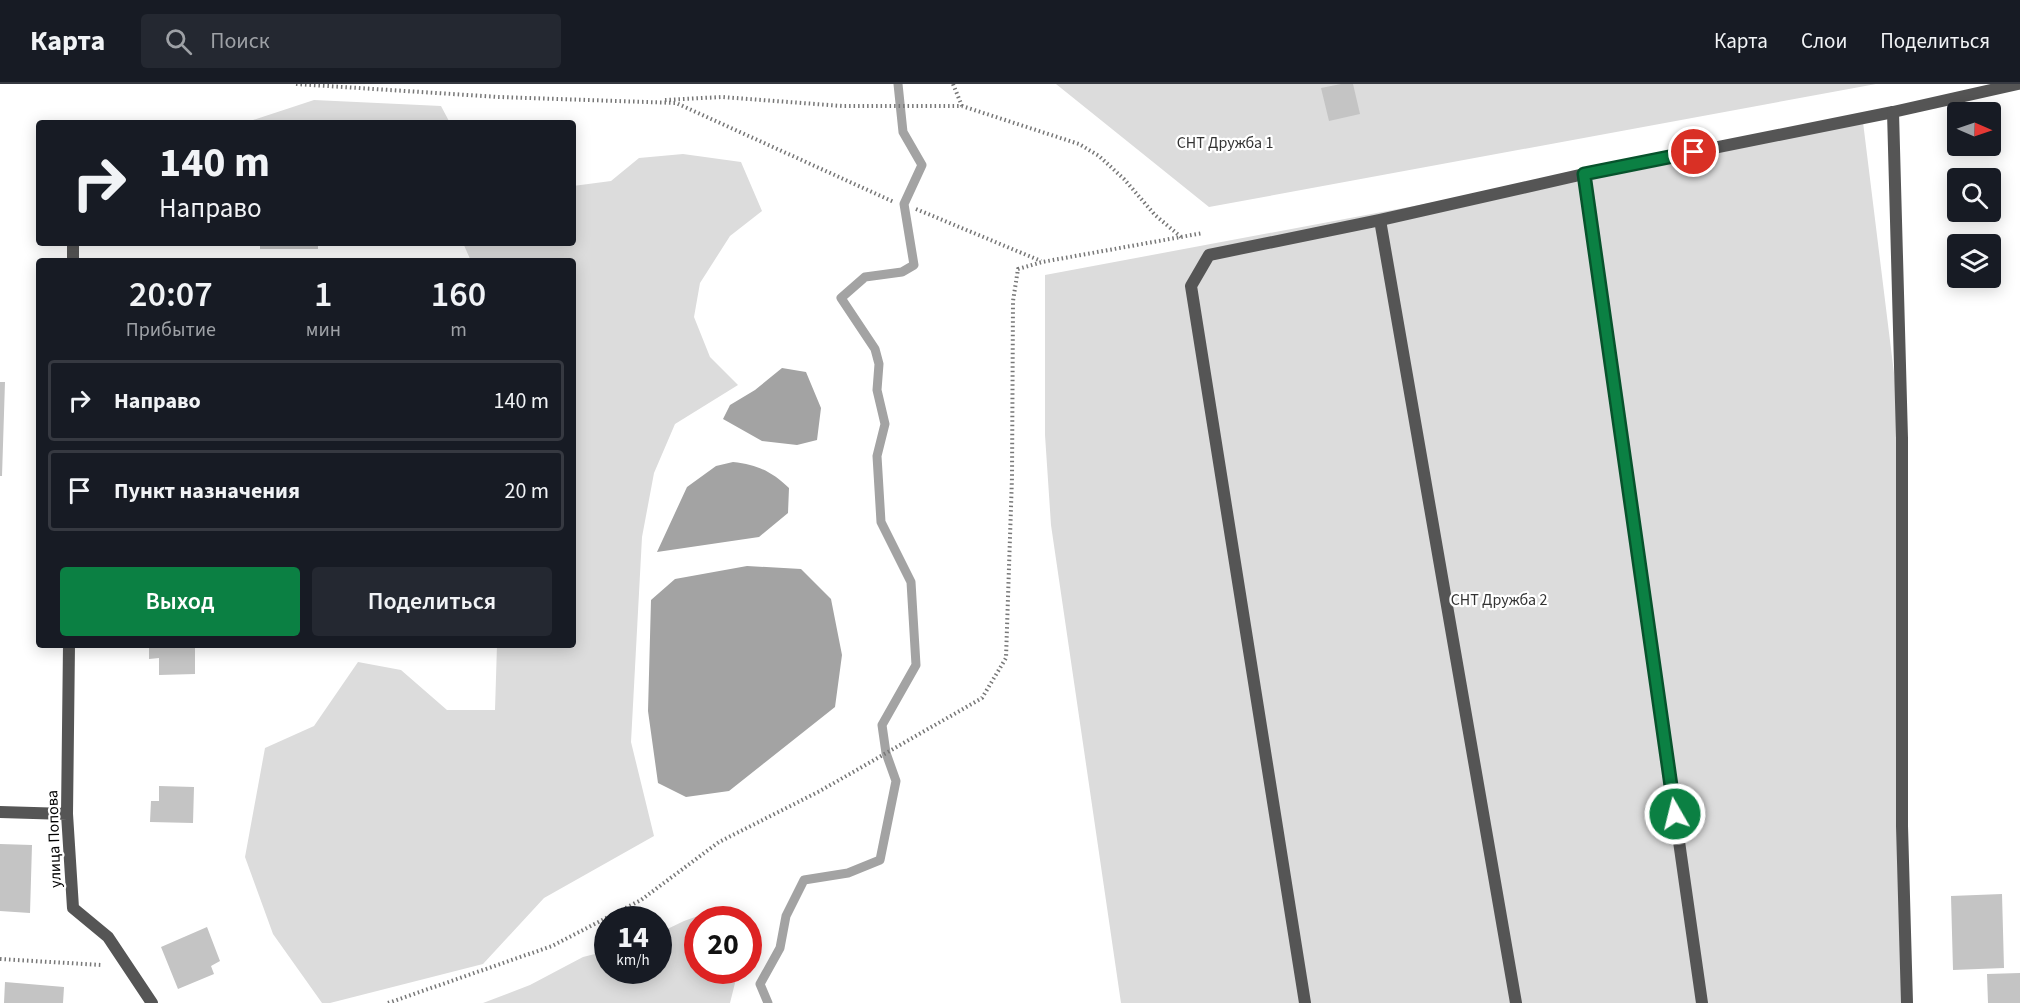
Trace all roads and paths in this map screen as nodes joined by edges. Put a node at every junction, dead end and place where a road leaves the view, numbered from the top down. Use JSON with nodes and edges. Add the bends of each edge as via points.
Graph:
{"nodes":[{"id":1,"x":296,"y":84,"type":"edge"},
{"id":2,"x":953,"y":84,"type":"edge"},
{"id":3,"x":2018,"y":84,"type":"edge"},
{"id":4,"x":637,"y":102,"type":"junction"},
{"id":5,"x":962,"y":106,"type":"junction"},
{"id":6,"x":1893,"y":112,"type":"junction"},
{"id":7,"x":1584,"y":174,"type":"junction"},
{"id":8,"x":894,"y":202,"type":"dead end"},
{"id":9,"x":916,"y":209,"type":"dead end"},
{"id":10,"x":1380,"y":220,"type":"junction"},
{"id":11,"x":1042,"y":262,"type":"junction"},
{"id":12,"x":69,"y":648,"type":"edge"},
{"id":13,"x":0,"y":812,"type":"edge"},
{"id":14,"x":67,"y":814,"type":"junction"},
{"id":15,"x":0,"y":959,"type":"edge"},
{"id":16,"x":101,"y":965,"type":"dead end"},
{"id":17,"x":152,"y":1003,"type":"edge"},
{"id":18,"x":387,"y":1003,"type":"edge"},
{"id":19,"x":1305,"y":1003,"type":"edge"},
{"id":20,"x":1516,"y":1003,"type":"edge"},
{"id":21,"x":1702,"y":1003,"type":"edge"},
{"id":22,"x":1906,"y":1003,"type":"edge"}],
"edges":[{"from":1,"to":4,"type":"path"},
{"from":2,"to":5,"type":"path"},
{"from":3,"to":6,"type":"street"},
{"from":4,"to":5,"type":"path","via":[[722,98],[842,106]]},
{"from":4,"to":8,"type":"path","via":[[676,103]]},
{"from":5,"to":11,"type":"path","via":[[1079,144],[1099,156],[1155,215],[1182,237]]},
{"from":6,"to":7,"type":"street"},
{"from":6,"to":22,"type":"street","via":[[1902,438]]},
{"from":7,"to":10,"type":"street"},
{"from":7,"to":21,"type":"street"},
{"from":9,"to":11,"type":"path"},
{"from":10,"to":19,"type":"street","via":[[1209,255],[1191,286]]},
{"from":10,"to":20,"type":"street"},
{"from":11,"to":18,"type":"path","via":[[1018,269],[1013,301],[1006,658],[982,698],[820,791],[719,842],[640,900],[572,936]]},
{"from":12,"to":14,"type":"street","name":"улица Попова"},
{"from":13,"to":14,"type":"street"},
{"from":14,"to":17,"type":"street","name":"улица Попова","via":[[73,908],[108,937]]},
{"from":15,"to":16,"type":"path"}]}
